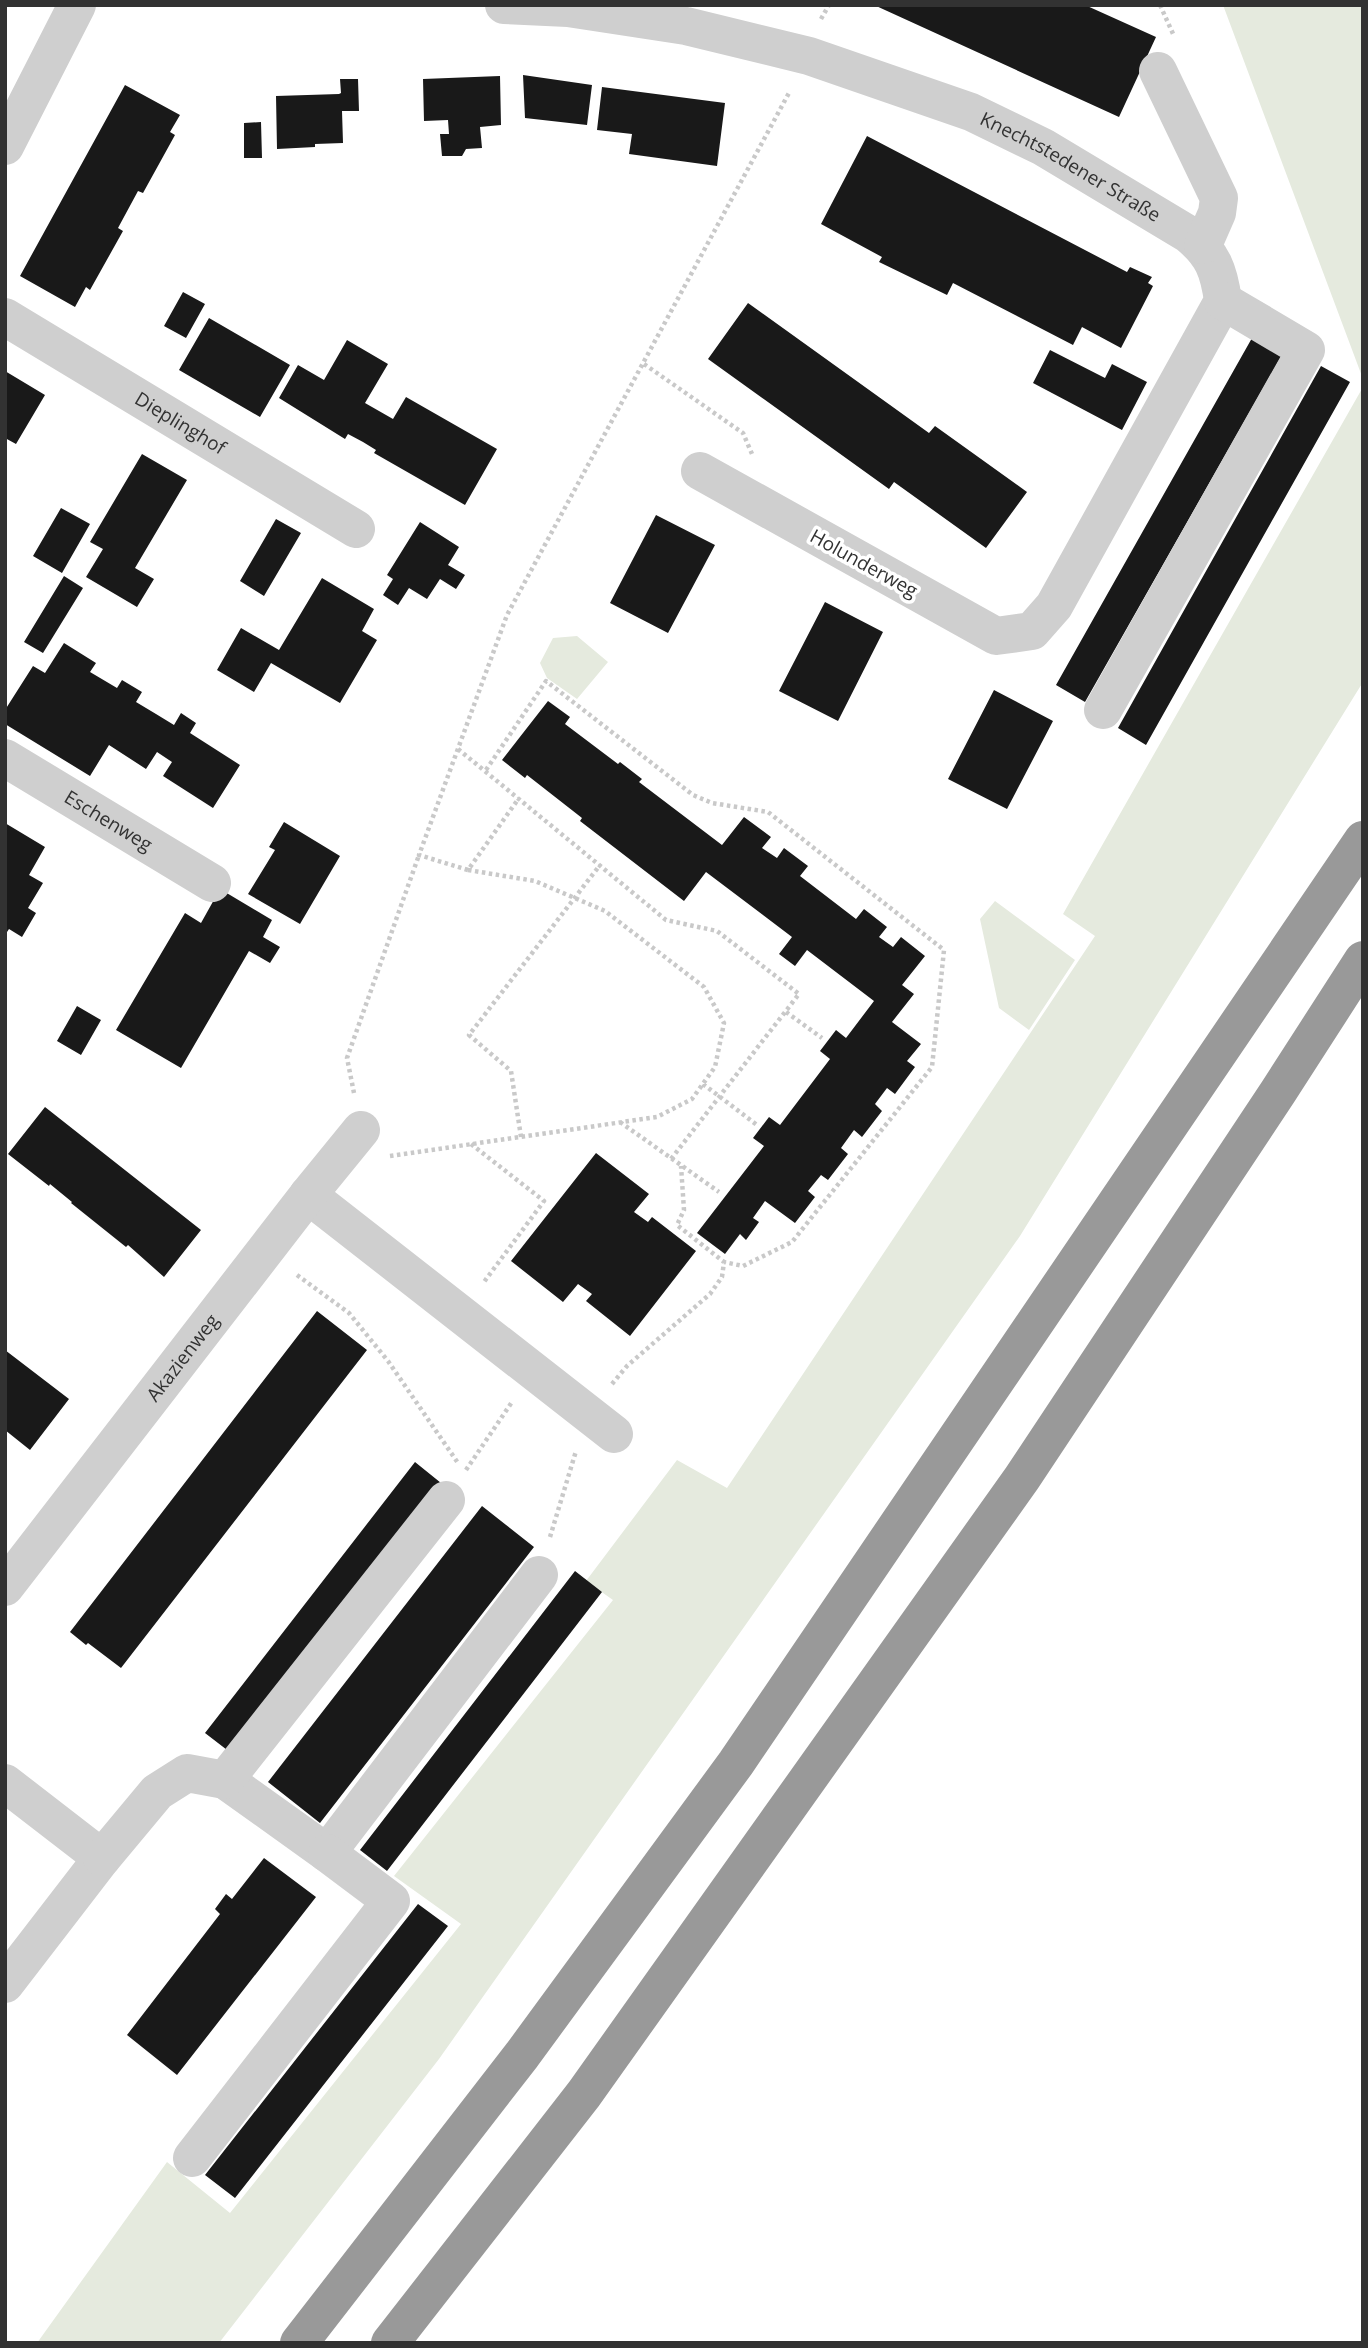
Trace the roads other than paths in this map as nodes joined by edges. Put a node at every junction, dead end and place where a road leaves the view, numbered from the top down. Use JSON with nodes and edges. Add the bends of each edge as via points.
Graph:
{"nodes":[{"id":1,"x":78,"y":5,"type":"edge"},
{"id":2,"x":504,"y":5,"type":"edge"},
{"id":3,"x":1158,"y":71,"type":"dead end"},
{"id":4,"x":18,"y":92,"type":"edge"},
{"id":5,"x":5,"y":146,"type":"edge"},
{"id":6,"x":1203,"y":245,"type":"junction"},
{"id":7,"x":1223,"y":301,"type":"junction"},
{"id":8,"x":5,"y":317,"type":"edge"},
{"id":9,"x":700,"y":471,"type":"dead end"},
{"id":10,"x":356,"y":529,"type":"dead end"},
{"id":11,"x":1103,"y":710,"type":"dead end"},
{"id":12,"x":5,"y":758,"type":"edge"},
{"id":13,"x":1363,"y":841,"type":"edge"},
{"id":14,"x":212,"y":883,"type":"dead end"},
{"id":15,"x":1363,"y":960,"type":"edge"},
{"id":16,"x":361,"y":1130,"type":"road end"},
{"id":17,"x":308,"y":1195,"type":"junction"},
{"id":18,"x":601,"y":1424,"type":"road end"},
{"id":19,"x":446,"y":1500,"type":"dead end"},
{"id":20,"x":539,"y":1575,"type":"road end"},
{"id":21,"x":5,"y":1587,"type":"edge"},
{"id":22,"x":225,"y":1780,"type":"junction"},
{"id":23,"x":5,"y":1783,"type":"edge"},
{"id":24,"x":327,"y":1853,"type":"junction"},
{"id":25,"x":102,"y":1858,"type":"junction"},
{"id":26,"x":5,"y":1984,"type":"edge"},
{"id":27,"x":192,"y":2158,"type":"dead end"},
{"id":28,"x":299,"y":2343,"type":"edge"},
{"id":29,"x":390,"y":2343,"type":"edge"}],
"edges":[{"from":1,"to":4,"type":"street"},
{"from":2,"to":6,"type":"street","name":"Knechtstedener Straße","via":[[568,8],[686,26],[809,56],[971,112],[1043,147]]},
{"from":3,"to":6,"type":"street","via":[[1219,198]]},
{"from":4,"to":5,"type":"street"},
{"from":6,"to":7,"type":"street","name":"Knechtstedener Straße","via":[[1219,272]]},
{"from":7,"to":9,"type":"street","name":"Holunderweg","via":[[1054,606],[1032,631],[996,636]]},
{"from":7,"to":11,"type":"street","via":[[1306,350]]},
{"from":8,"to":10,"type":"street","name":"Dieplinghof"},
{"from":12,"to":14,"type":"street","name":"Eschenweg"},
{"from":13,"to":28,"type":"highway","via":[[736,1763],[522,2055]]},
{"from":15,"to":29,"type":"highway","via":[[1021,1478],[584,2094]]},
{"from":16,"to":17,"type":"street","name":"Akazienweg"},
{"from":17,"to":18,"type":"street"},
{"from":17,"to":21,"type":"street","name":"Akazienweg"},
{"from":19,"to":22,"type":"street"},
{"from":20,"to":24,"type":"street"},
{"from":22,"to":24,"type":"street"},
{"from":22,"to":25,"type":"street","via":[[187,1773],[157,1792]]},
{"from":23,"to":25,"type":"street"},
{"from":24,"to":27,"type":"street","via":[[391,1902]]},
{"from":25,"to":26,"type":"street"}]}
